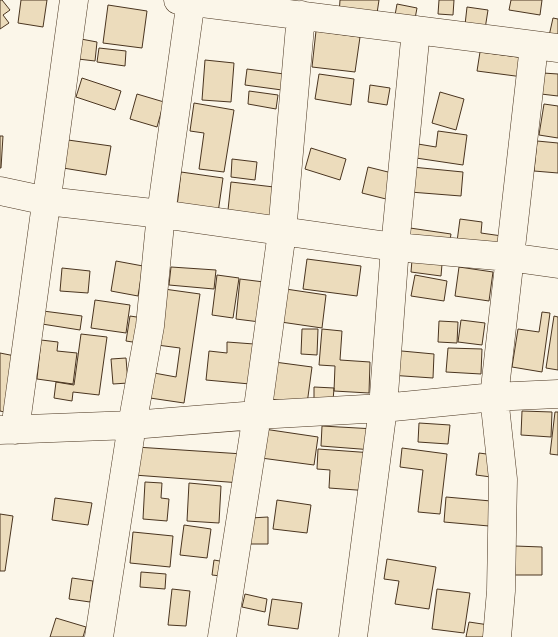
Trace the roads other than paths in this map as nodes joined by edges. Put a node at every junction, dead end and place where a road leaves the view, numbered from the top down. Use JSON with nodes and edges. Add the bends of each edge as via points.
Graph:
{"nodes":[{"id":1,"x":74,"y":0,"type":"edge"},
{"id":2,"x":186,"y":1,"type":"edge"},
{"id":3,"x":301,"y":15,"type":"junction"},
{"id":4,"x":416,"y":30,"type":"junction"},
{"id":5,"x":546,"y":47,"type":"edge"},
{"id":6,"x":0,"y":191,"type":"edge"},
{"id":7,"x":47,"y":201,"type":"junction"},
{"id":8,"x":161,"y":214,"type":"junction"},
{"id":9,"x":282,"y":232,"type":"junction"},
{"id":10,"x":395,"y":247,"type":"junction"},
{"id":11,"x":509,"y":257,"type":"junction"},
{"id":12,"x":558,"y":264,"type":"edge"},
{"id":13,"x":558,"y":394,"type":"edge"},
{"id":14,"x":494,"y":398,"type":"junction"},
{"id":15,"x":383,"y":408,"type":"junction"},
{"id":16,"x":257,"y":415,"type":"junction"},
{"id":17,"x":132,"y":425,"type":"junction"},
{"id":18,"x":8,"y":430,"type":"edge"},
{"id":19,"x":100,"y":637,"type":"edge"},
{"id":20,"x":222,"y":637,"type":"edge"},
{"id":21,"x":353,"y":637,"type":"edge"},
{"id":22,"x":497,"y":637,"type":"edge"}],
"edges":[{"from":1,"to":7,"type":"street"},
{"from":2,"to":3,"type":"street"},
{"from":2,"to":8,"type":"street"},
{"from":3,"to":4,"type":"street"},
{"from":3,"to":9,"type":"street"},
{"from":4,"to":5,"type":"street"},
{"from":4,"to":10,"type":"street"},
{"from":5,"to":11,"type":"street"},
{"from":6,"to":7,"type":"street"},
{"from":7,"to":8,"type":"street"},
{"from":7,"to":18,"type":"street"},
{"from":8,"to":9,"type":"street"},
{"from":8,"to":17,"type":"street","via":[[150,326]]},
{"from":9,"to":10,"type":"street"},
{"from":9,"to":16,"type":"street"},
{"from":10,"to":11,"type":"street"},
{"from":10,"to":15,"type":"street"},
{"from":11,"to":12,"type":"street"},
{"from":11,"to":14,"type":"street"},
{"from":13,"to":14,"type":"street"},
{"from":14,"to":15,"type":"street"},
{"from":14,"to":22,"type":"street","via":[[503,479]]},
{"from":15,"to":16,"type":"street"},
{"from":15,"to":21,"type":"street"},
{"from":16,"to":17,"type":"street"},
{"from":16,"to":20,"type":"street"},
{"from":17,"to":18,"type":"street"},
{"from":17,"to":19,"type":"street"}]}
